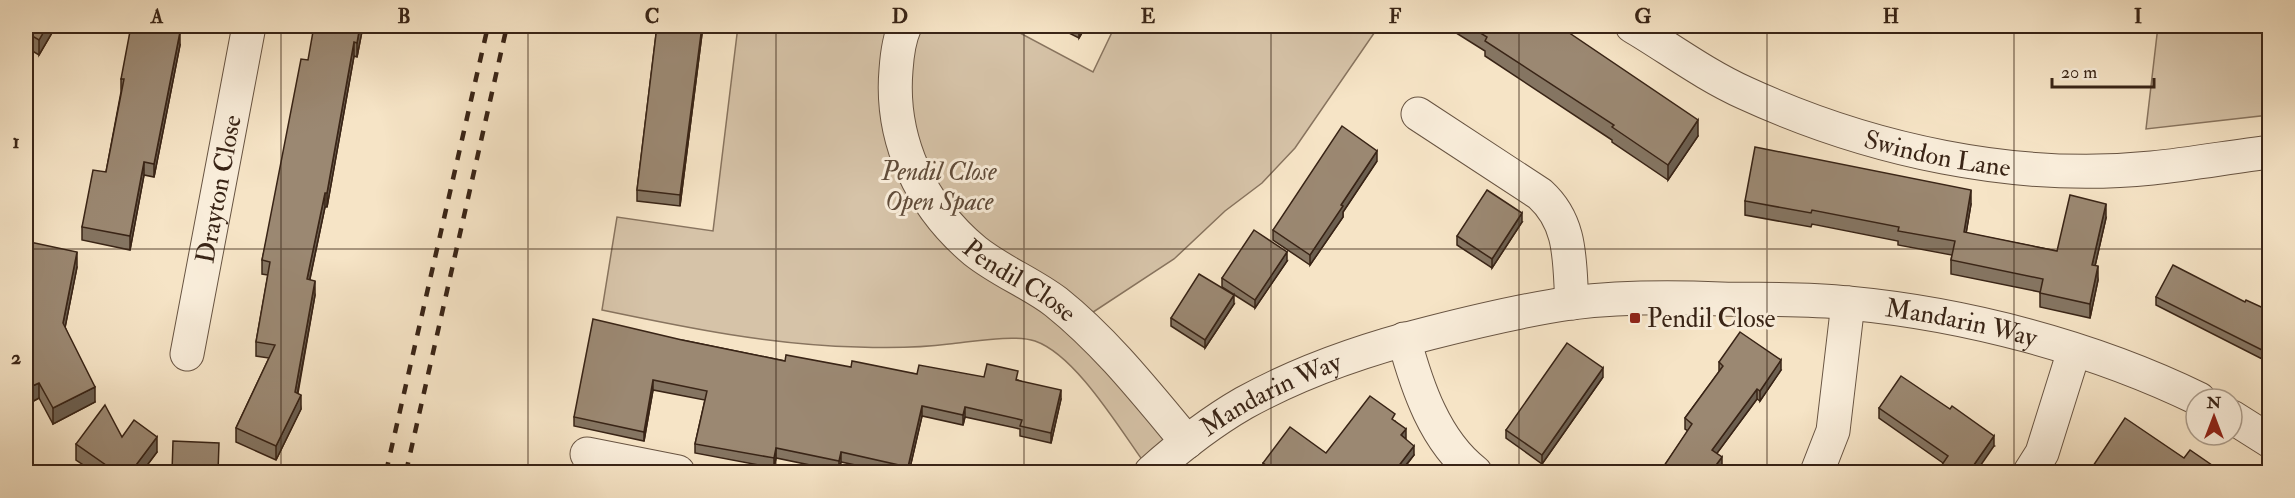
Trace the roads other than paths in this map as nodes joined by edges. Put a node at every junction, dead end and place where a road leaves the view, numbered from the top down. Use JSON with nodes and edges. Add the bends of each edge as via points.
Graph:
{"nodes":[{"id":1,"x":249,"y":26,"type":"edge"},
{"id":2,"x":905,"y":26,"type":"edge"},
{"id":3,"x":1632,"y":26,"type":"edge"},
{"id":4,"x":1418,"y":114,"type":"dead end"},
{"id":5,"x":2270,"y":152,"type":"edge"},
{"id":6,"x":1572,"y":303,"type":"junction"},
{"id":7,"x":1848,"y":303,"type":"junction"},
{"id":8,"x":1404,"y":339,"type":"junction"},
{"id":9,"x":2074,"y":351,"type":"junction"},
{"id":10,"x":187,"y":354,"type":"dead end"},
{"id":11,"x":2184,"y":393,"type":"edge"},
{"id":12,"x":2244,"y":425,"type":"edge"},
{"id":13,"x":2270,"y":441,"type":"edge"},
{"id":14,"x":1187,"y":442,"type":"junction"},
{"id":15,"x":587,"y":454,"type":"dead end"},
{"id":16,"x":678,"y":472,"type":"edge"},
{"id":17,"x":1151,"y":472,"type":"edge"},
{"id":18,"x":1475,"y":472,"type":"edge"},
{"id":19,"x":1817,"y":472,"type":"edge"},
{"id":20,"x":2030,"y":472,"type":"edge"}],
"edges":[{"from":1,"to":10,"type":"street","name":"Drayton Close"},
{"from":2,"to":14,"type":"street","name":"Pendil Close","via":[[895,84],[901,137],[921,188],[937,212],[977,252],[1056,302],[1109,351]]},
{"from":3,"to":5,"type":"street","name":"Swindon Lane","via":[[1745,93],[1863,138],[1919,153],[2035,169],[2093,170],[2152,168]]},
{"from":4,"to":6,"type":"street","via":[[1550,202],[1567,238]]},
{"from":6,"to":7,"type":"street","name":"Mandarin Way","via":[[1686,298],[1784,298]]},
{"from":6,"to":8,"type":"street","name":"Mandarin Way"},
{"from":7,"to":9,"type":"street","name":"Mandarin Way","via":[[1968,322]]},
{"from":7,"to":19,"type":"street","name":"Mandarin Way","via":[[1833,431]]},
{"from":8,"to":14,"type":"street","name":"Mandarin Way","via":[[1297,377],[1243,404]]},
{"from":8,"to":18,"type":"street","via":[[1432,416],[1448,443]]},
{"from":9,"to":11,"type":"street","name":"Mandarin Way"},
{"from":9,"to":20,"type":"street","name":"Mandarin Way","via":[[2042,453]]},
{"from":12,"to":13,"type":"street"},
{"from":14,"to":17,"type":"street","name":"Mandarin Way"},
{"from":15,"to":16,"type":"street"}]}
